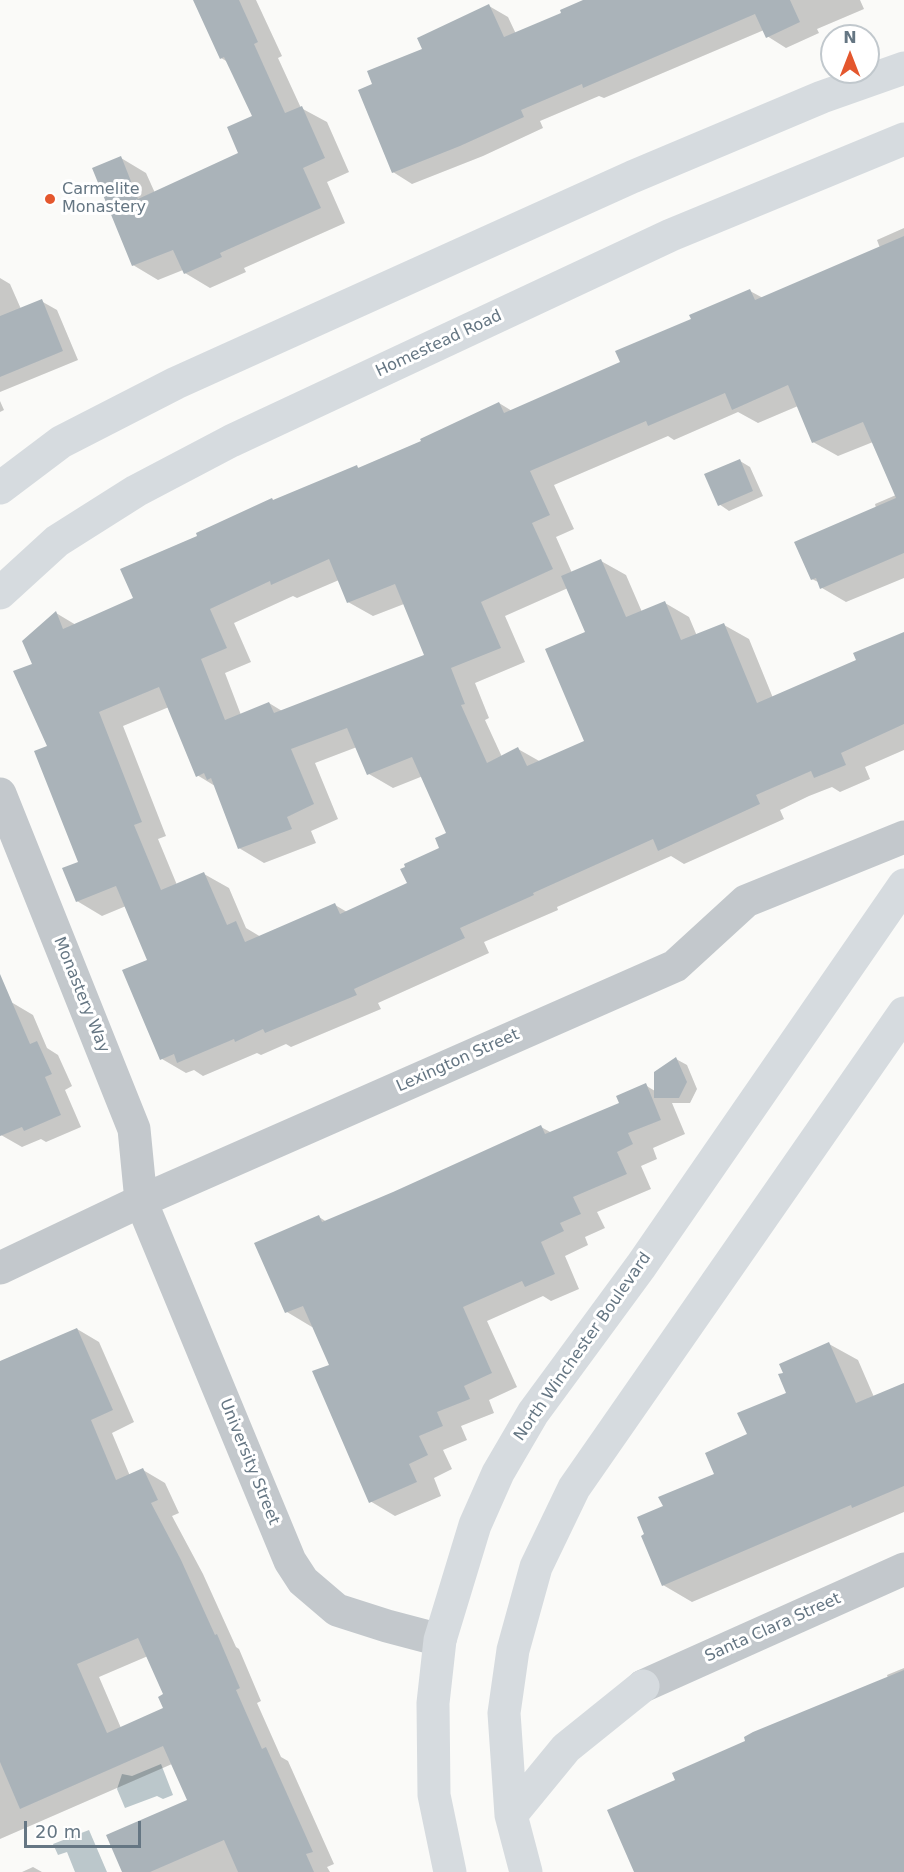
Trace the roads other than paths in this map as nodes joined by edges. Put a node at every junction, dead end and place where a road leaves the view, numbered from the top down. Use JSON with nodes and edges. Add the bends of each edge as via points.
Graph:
{"nodes":[{"id":1,"x":904,"y":68,"type":"edge"},
{"id":2,"x":904,"y":140,"type":"edge"},
{"id":3,"x":0,"y":488,"type":"edge"},
{"id":4,"x":0,"y":593,"type":"edge"},
{"id":5,"x":0,"y":794,"type":"edge"},
{"id":6,"x":904,"y":837,"type":"edge"},
{"id":7,"x":904,"y":885,"type":"edge"},
{"id":8,"x":904,"y":1013,"type":"edge"},
{"id":9,"x":141,"y":1201,"type":"junction"},
{"id":10,"x":0,"y":1268,"type":"edge"},
{"id":11,"x":904,"y":1569,"type":"edge"},
{"id":12,"x":440,"y":1640,"type":"junction"},
{"id":13,"x":643,"y":1686,"type":"joint"},
{"id":14,"x":511,"y":1815,"type":"junction"},
{"id":15,"x":450,"y":1872,"type":"edge"},
{"id":16,"x":526,"y":1872,"type":"edge"}],
"edges":[{"from":1,"to":3,"type":"main road","via":[[822,97],[632,177],[176,383],[61,442]]},
{"from":2,"to":4,"type":"main road","name":"Homestead Road","via":[[671,235],[231,441],[136,490],[57,541]]},
{"from":5,"to":9,"type":"street","name":"Monastery Way","via":[[134,1130]]},
{"from":6,"to":9,"type":"street","name":"Lexington Street","via":[[746,901],[675,966]]},
{"from":7,"to":12,"type":"main road","name":"North Winchester Boulevard","via":[[641,1266],[533,1413],[498,1473],[475,1525]]},
{"from":8,"to":14,"type":"main road","via":[[574,1488],[536,1567],[513,1650],[504,1713]]},
{"from":9,"to":10,"type":"street","name":"Lexington Street"},
{"from":9,"to":12,"type":"street","name":"University Street","via":[[290,1561],[303,1581],[337,1610]]},
{"from":11,"to":13,"type":"street","name":"Santa Clara Street"},
{"from":12,"to":15,"type":"main road","name":"North Winchester Boulevard","via":[[433,1703],[434,1795]]},
{"from":13,"to":14,"type":"main road","via":[[566,1748]]},
{"from":14,"to":16,"type":"main road"}]}
